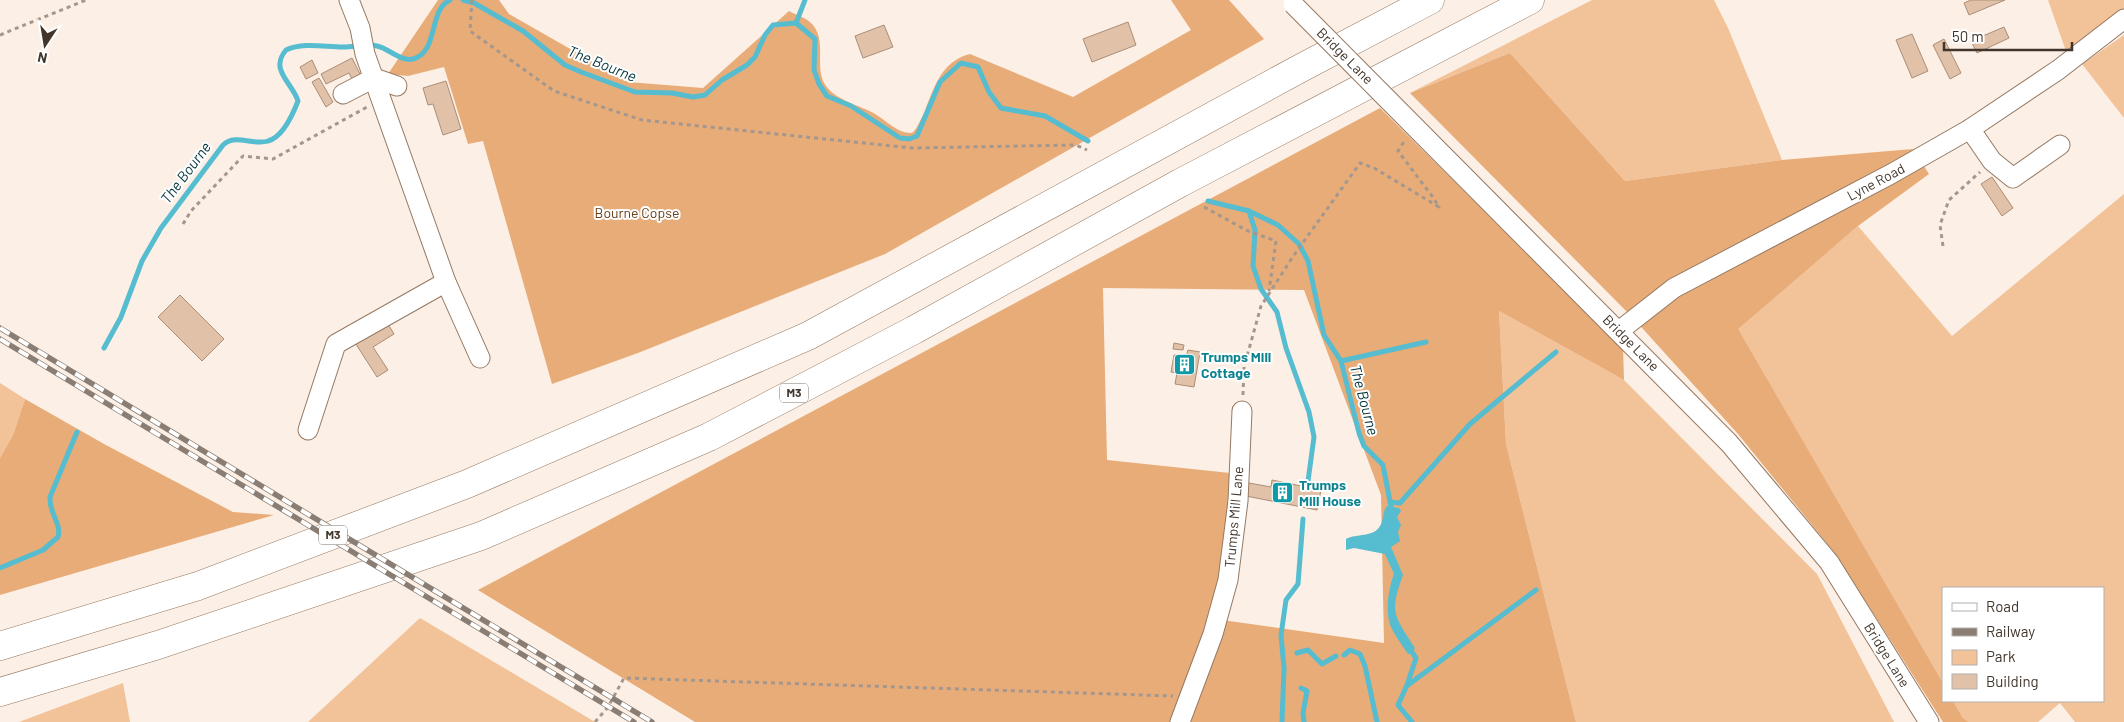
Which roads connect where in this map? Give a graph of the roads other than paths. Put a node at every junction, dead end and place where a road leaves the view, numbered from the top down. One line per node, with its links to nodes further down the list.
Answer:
1 (348, 0): 6 (street)
2 (1430, 0): 16 (highway, M3)
3 (1530, 0): 17 (highway, M3)
4 (1291, 2): 12 (street, Bridge Lane, bridge)
5 (2124, 19): 9 (street, Lyne Road)
6 (374, 78): 7 (street); 8 (street); 11 (street)
7 (397, 86)
8 (343, 94)
9 (1970, 129): 10 (street); 12 (street, Lyne Road)
10 (2060, 145)
11 (446, 282): 13 (street); 15 (street)
12 (1619, 331): 19 (street, Bridge Lane)
13 (480, 358)
14 (1242, 411): 18 (street, Trumps Mill Lane)
15 (308, 430)
16 (0, 646)
17 (0, 692)
18 (1180, 722)
19 (1929, 722)

